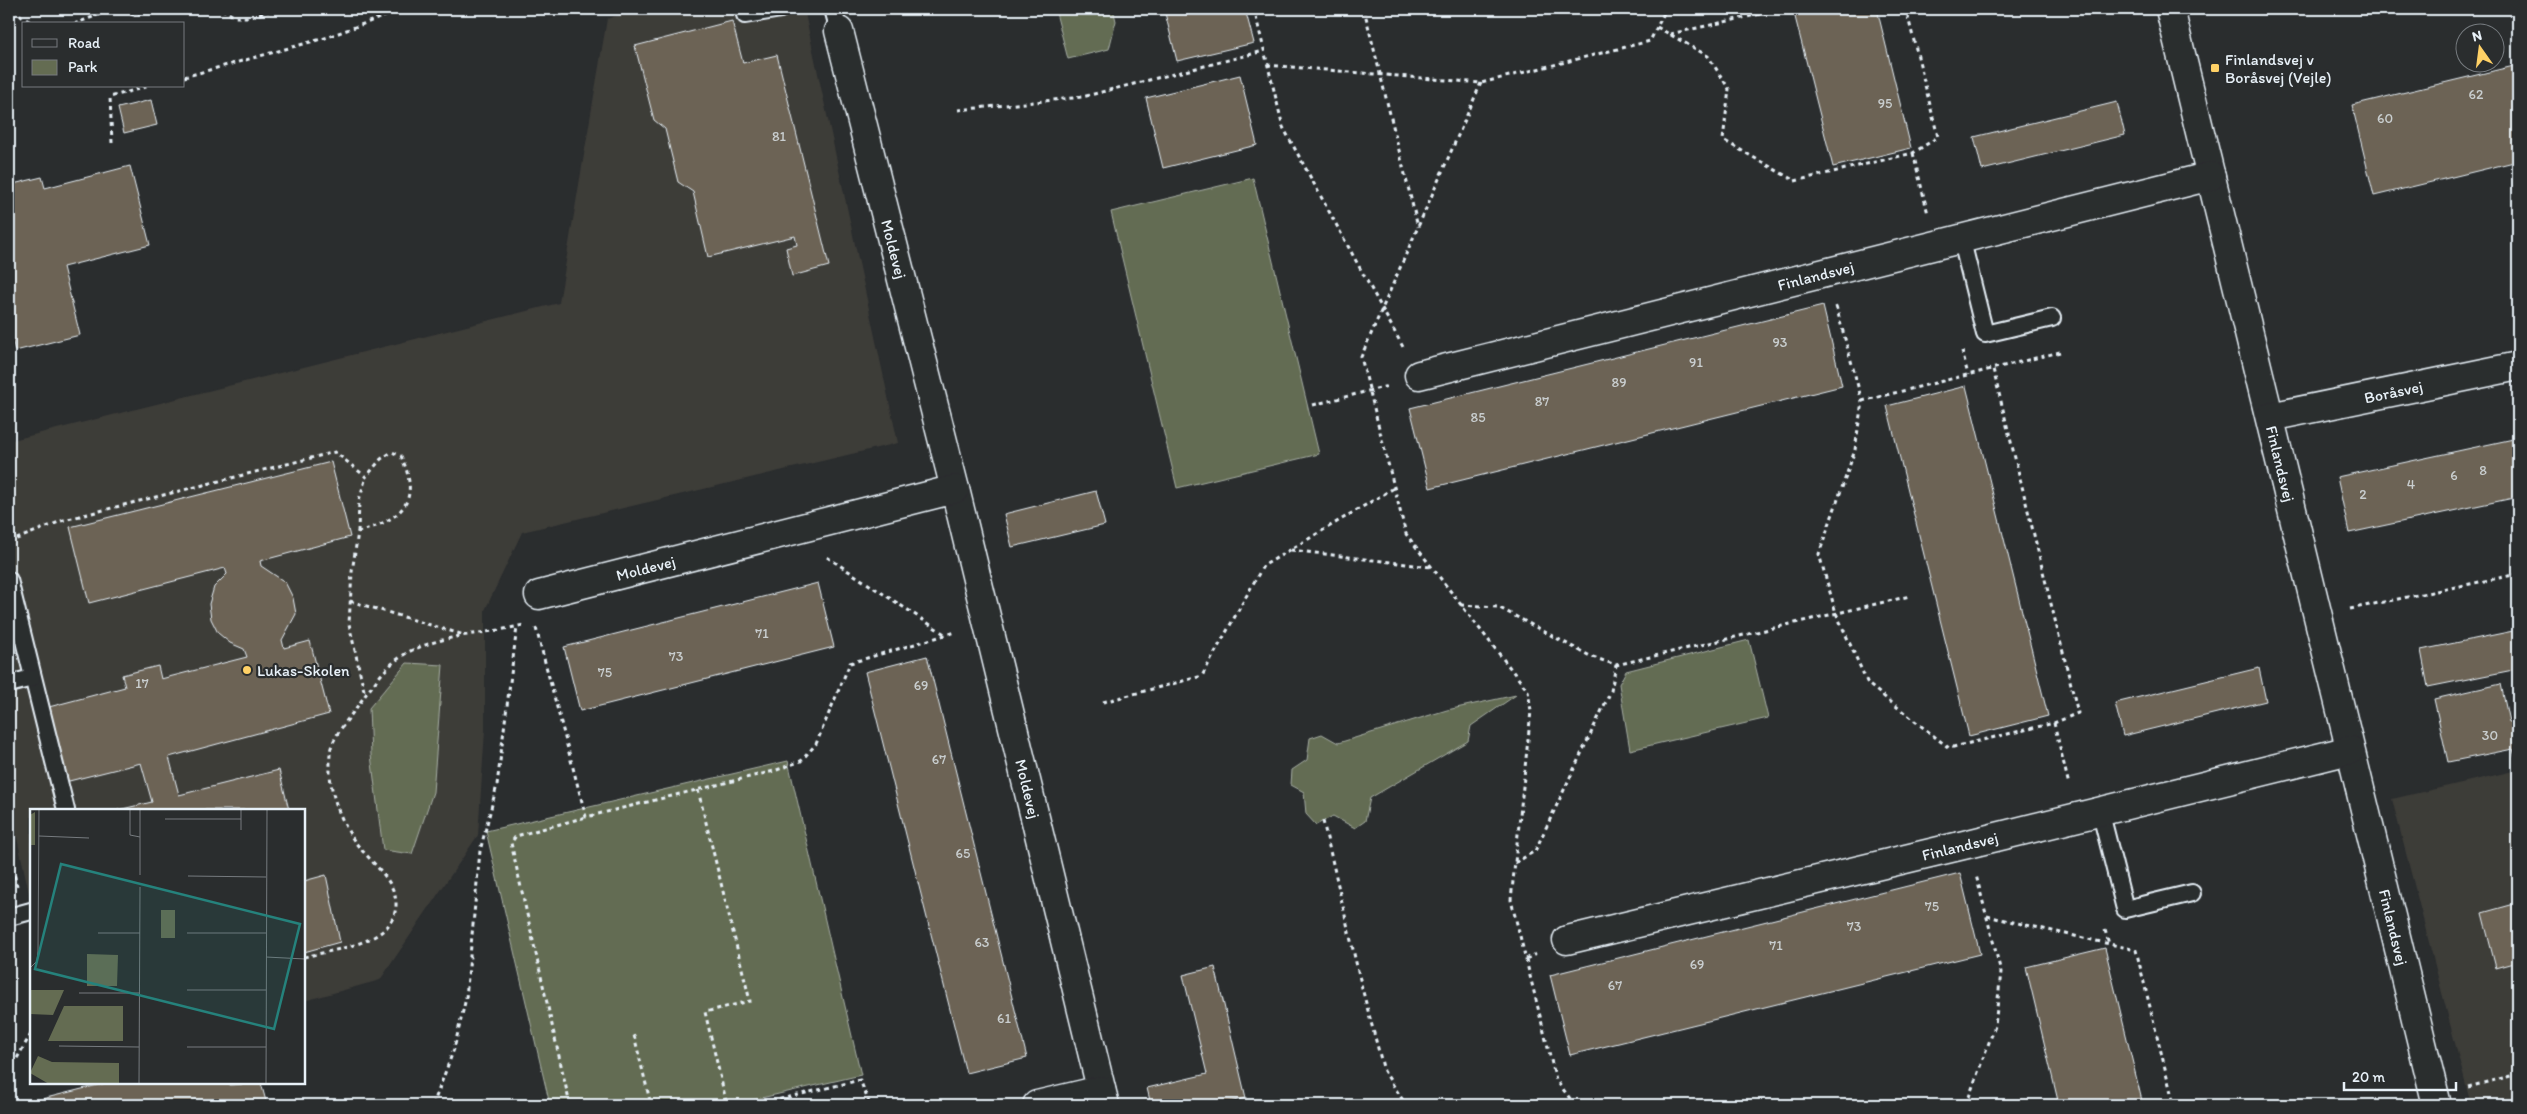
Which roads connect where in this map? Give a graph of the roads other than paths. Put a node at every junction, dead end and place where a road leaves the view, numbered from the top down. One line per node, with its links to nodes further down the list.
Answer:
1 (781, 9): 3 (lane)
2 (2170, 9): 5 (street, Finlandsvej)
3 (745, 15)
4 (836, 20): 11 (street, Moldevej)
5 (2211, 176): 6 (street, Finlandsvej); 10 (street, Finlandsvej)
6 (1961, 237): 7 (lane); 9 (street, Finlandsvej)
7 (2052, 318)
8 (2518, 366): 10 (street, Boråsvej)
9 (1419, 375)
10 (2270, 417): 16 (street, Finlandsvej)
11 (955, 489): 13 (street, Moldevej); 23 (street, Moldevej)
12 (9, 580): 14 (lane)
13 (538, 608)
14 (32, 678): 15 (lane); 17 (lane)
15 (9, 684)
16 (2350, 750): 18 (street, Finlandsvej); 24 (street, Finlandsvej)
17 (66, 809)
18 (2100, 810): 19 (lane); 22 (street, Finlandsvej)
19 (2192, 893)
20 (30, 911): 21 (lane)
21 (9, 917)
22 (1567, 940)
23 (1103, 1097): 25 (street, Moldevej)
24 (2436, 1101)
25 (1037, 1105)

